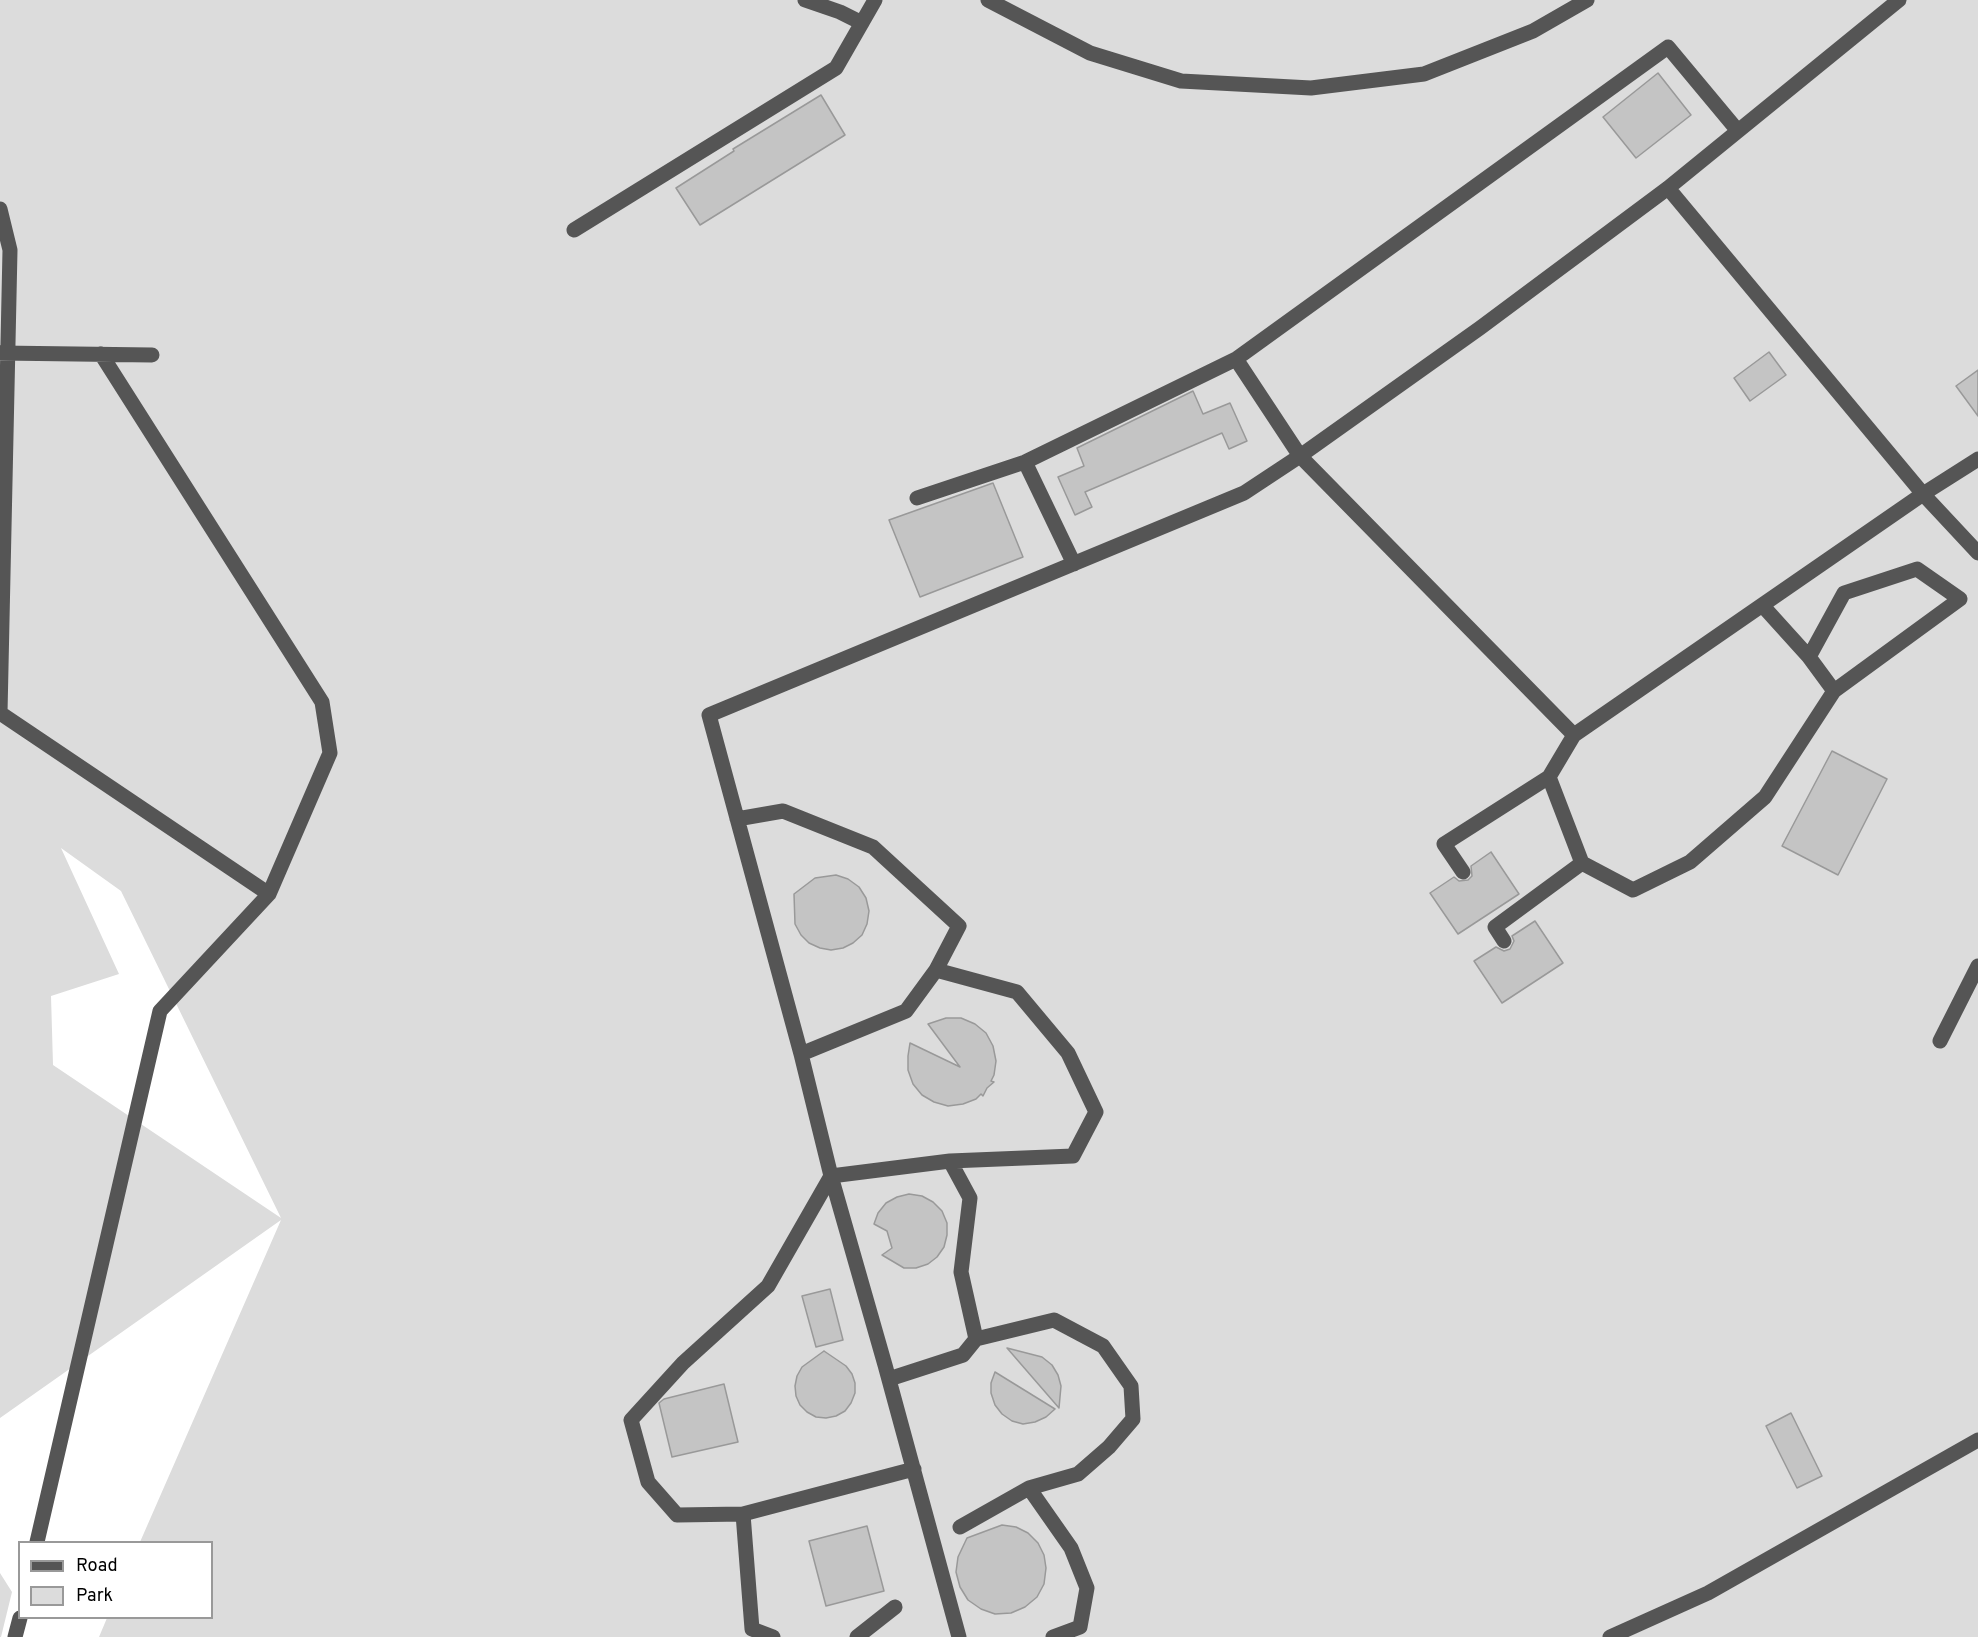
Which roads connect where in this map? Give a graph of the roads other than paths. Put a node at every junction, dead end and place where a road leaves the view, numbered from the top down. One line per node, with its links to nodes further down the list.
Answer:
1 (805, 0): 6 (street)
2 (875, 0): 6 (street)
3 (988, 0): 4 (street)
4 (1587, 0)
5 (1899, 0): 7 (street)
6 (862, 23): 10 (street)
7 (1738, 131): 8 (street); 14 (street)
8 (1668, 188): 15 (street); 18 (street)
9 (0, 209): 11 (street)
10 (574, 230)
11 (4, 353): 12 (street); 30 (street)
12 (101, 354): 13 (street); 30 (street)
13 (152, 355)
14 (1236, 359): 15 (street); 17 (street)
15 (1300, 456): 21 (street); 25 (street)
16 (1978, 459): 18 (street)
17 (1025, 462): 19 (street); 21 (street)
18 (1923, 494): 20 (street); 22 (street)
19 (917, 498)
20 (1978, 553)
21 (1074, 564): 27 (street)
22 (1762, 605): 23 (street); 25 (street)
23 (1809, 657): 24 (street); 24 (street)
24 (1834, 691): 28 (street)
25 (1574, 735): 26 (street)
26 (1549, 777): 28 (street); 29 (street)
27 (737, 819): 33 (street); 35 (street)
28 (1582, 863): 31 (street)
29 (1462, 872)
30 (269, 894): 45 (street)
31 (1504, 941)
32 (1978, 966): 34 (street)
33 (936, 970): 35 (street); 36 (street)
34 (1940, 1041)
35 (801, 1054): 37 (street)
36 (950, 1161): 37 (street); 38 (street)
37 (831, 1176): 39 (street); 43 (street)
38 (976, 1339): 39 (street); 42 (street)
39 (889, 1379): 41 (street)
40 (1978, 1440): 53 (street)
41 (914, 1469): 43 (street); 51 (street)
42 (1029, 1488): 44 (street); 52 (street)
43 (743, 1514): 49 (street)
44 (960, 1527)
45 (37, 1541)
46 (895, 1607): 50 (street)
47 (20, 1619): 48 (street)
48 (15, 1637)
49 (773, 1637)
50 (857, 1637)
51 (959, 1637)
52 (1053, 1637)
53 (1610, 1637)

